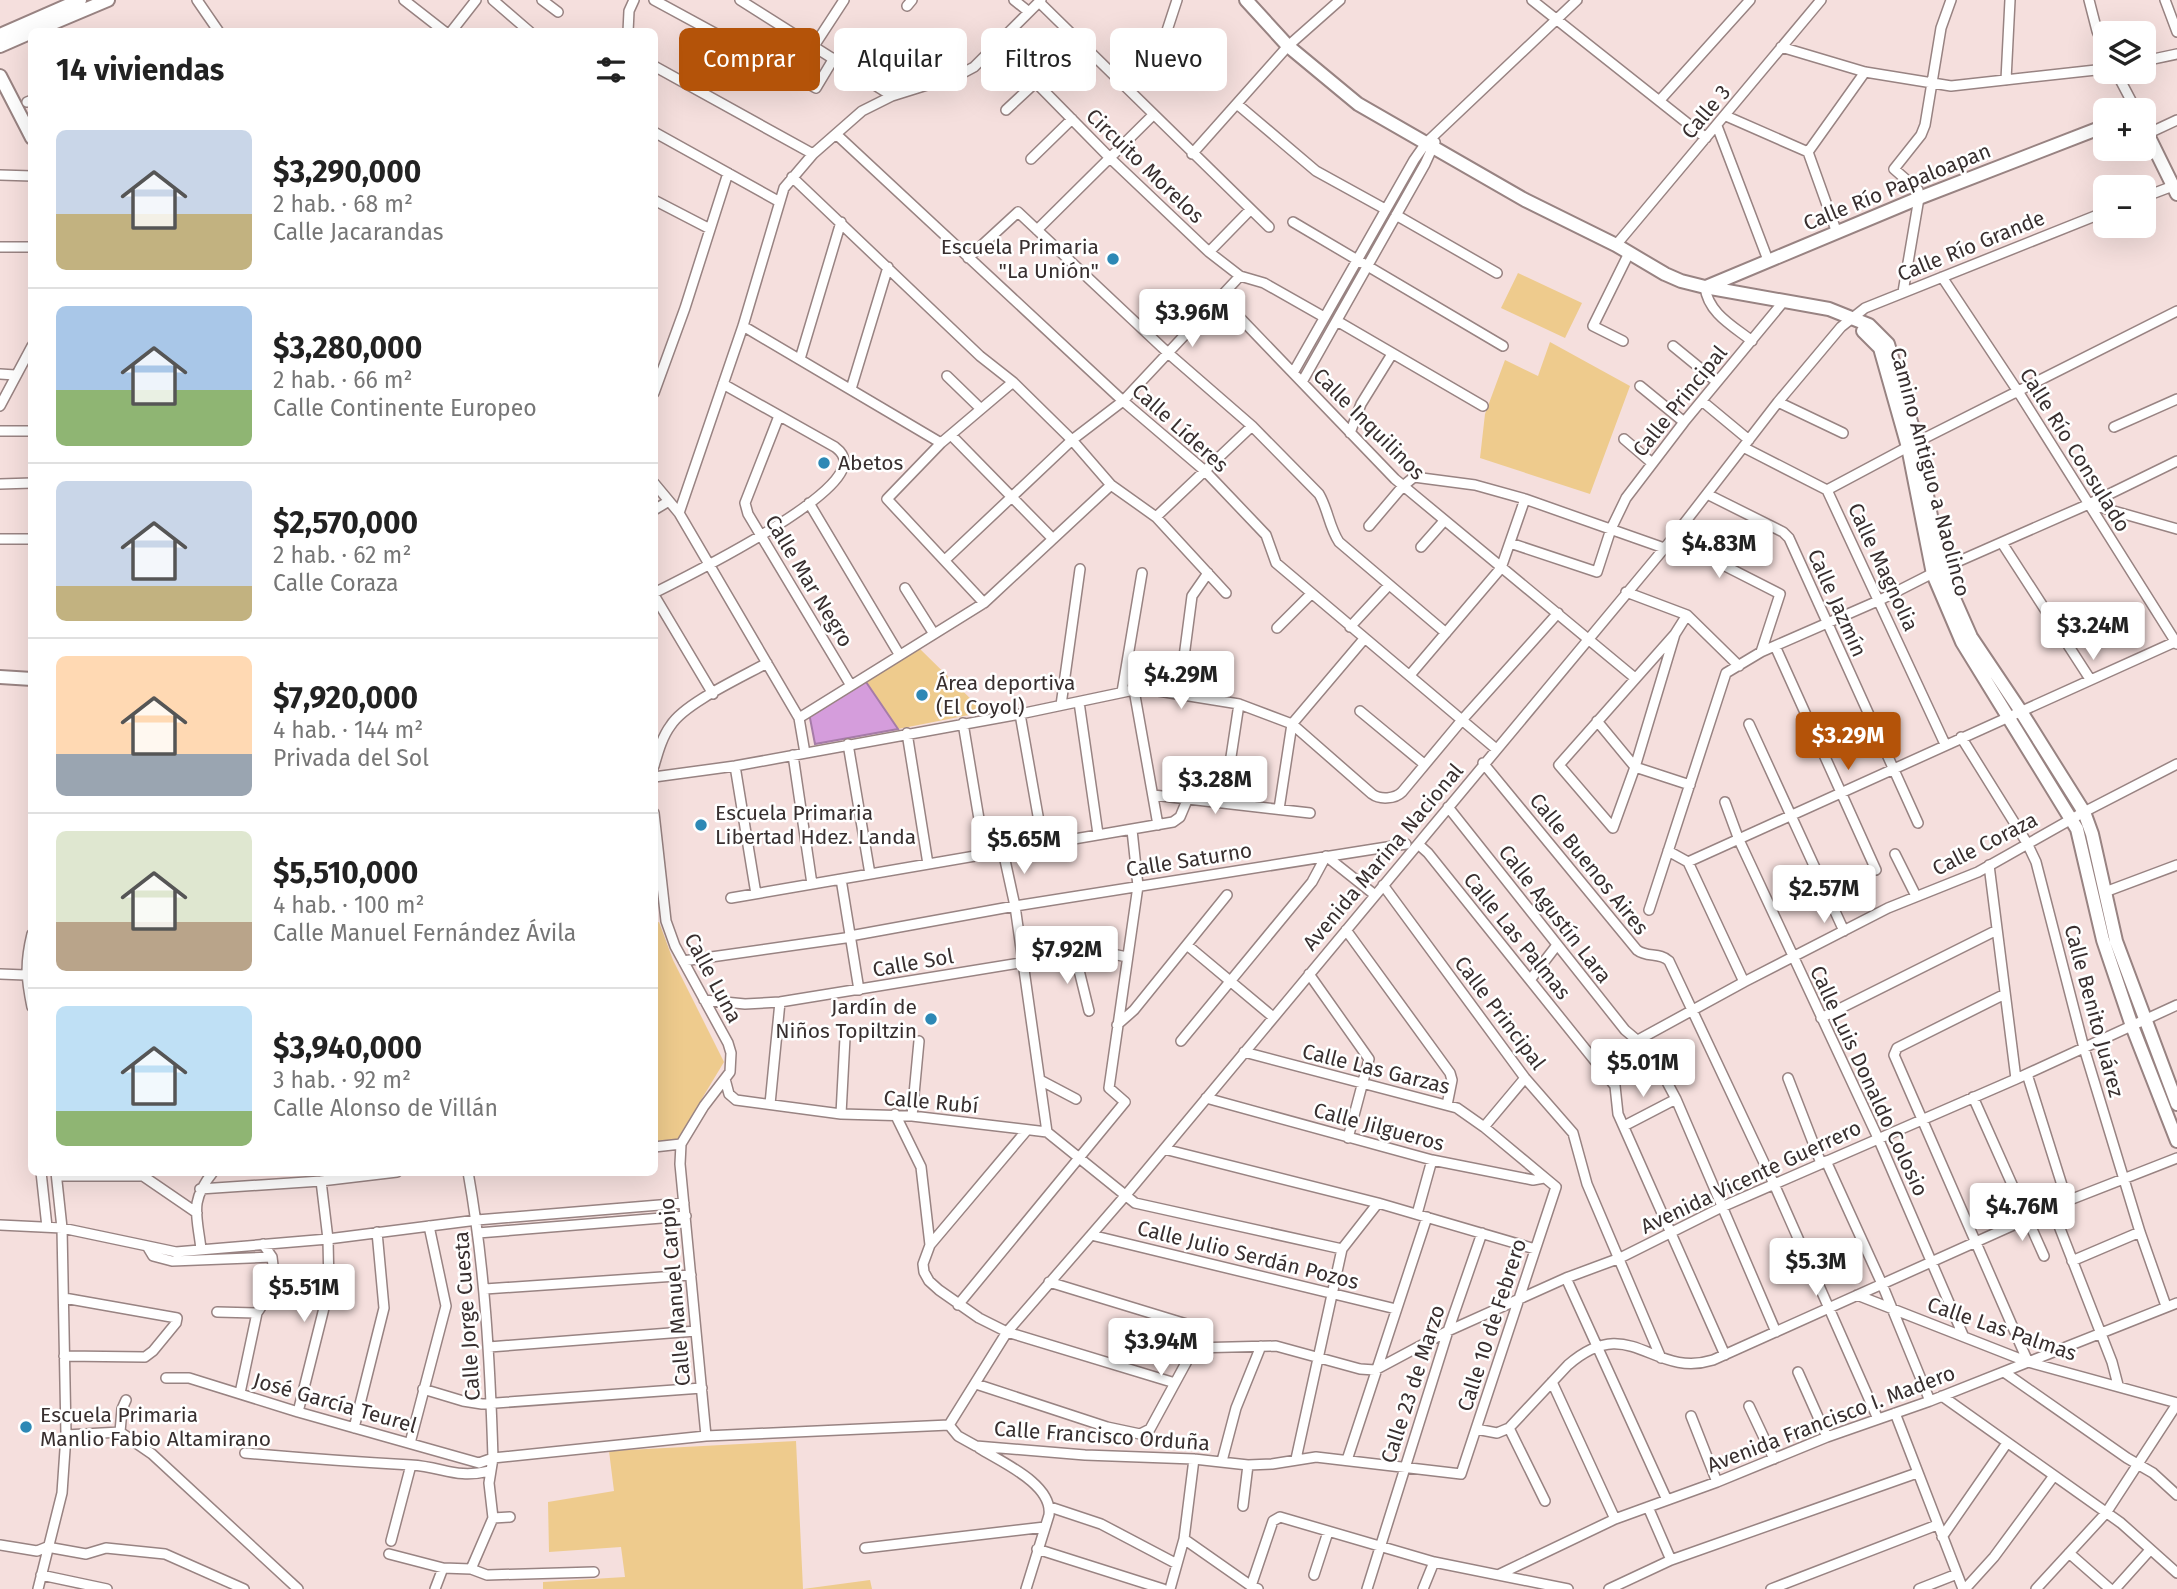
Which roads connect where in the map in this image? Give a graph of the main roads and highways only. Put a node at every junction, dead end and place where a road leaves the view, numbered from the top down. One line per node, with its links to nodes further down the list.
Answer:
1 (80, 0): 4 (main road)
2 (107, 0): 4 (main road)
3 (1246, 0): 14 (main road, Camino Antiguo a Naolinco)
4 (55, 16): 5 (main road); 7 (main road)
5 (38, 28)
6 (28, 34): 8 (main road)
7 (0, 35)
8 (0, 46)
9 (0, 76): 10 (main road)
10 (28, 130)
11 (2093, 131): 14 (main road, Calle Río Papaloapan)
12 (2156, 151): 13 (main road)
13 (2175, 190)
14 (1705, 288): 15 (main road, Camino Antiguo a Naolinco)
15 (1937, 572): 18 (main road, Camino Antiguo a Naolinco); 18 (main road, Camino Antiguo a Naolinco)
16 (0, 677): 17 (main road)
17 (28, 679)
18 (2138, 1023): 19 (main road, Camino Antiguo a Naolinco); 20 (main road, Camino Antiguo a Naolinco)
19 (2177, 1104)
20 (2177, 1141)

